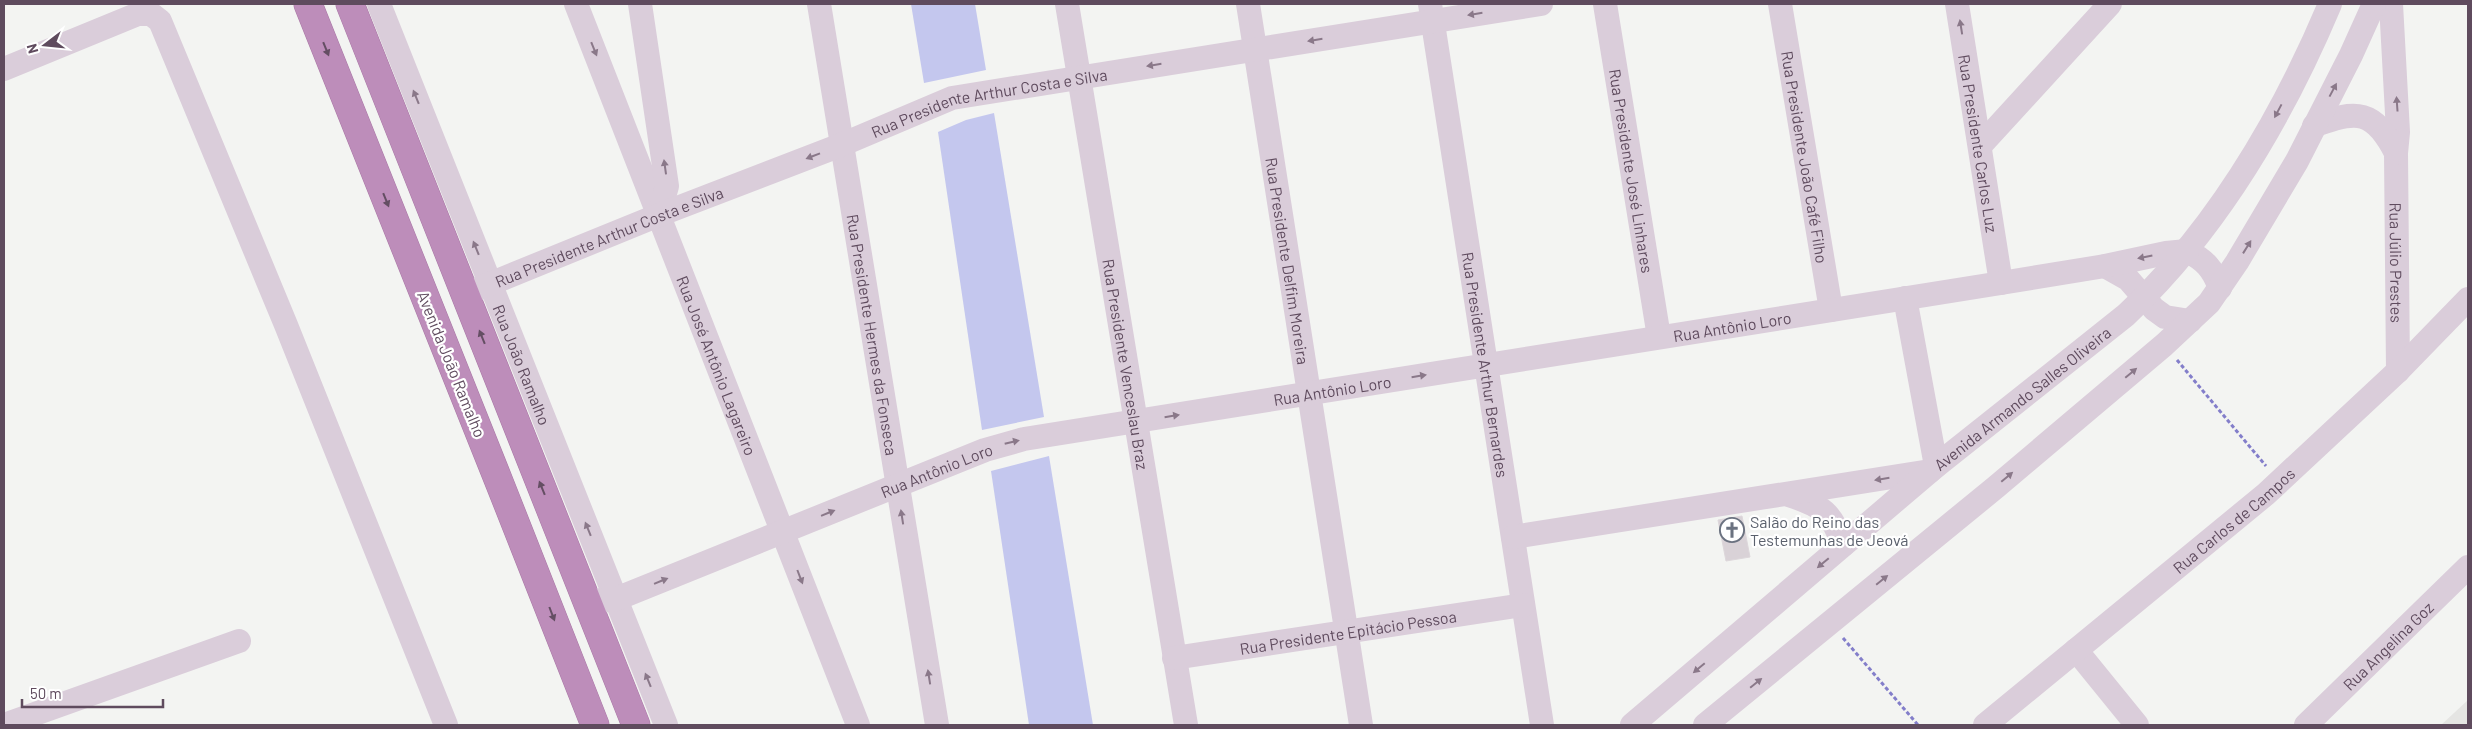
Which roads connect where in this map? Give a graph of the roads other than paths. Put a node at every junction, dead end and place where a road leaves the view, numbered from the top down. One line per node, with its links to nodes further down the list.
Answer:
1 (308, 4): 39 (highway, Avenida João Ramalho, one-way to 39)
2 (350, 4): 33 (highway)
3 (379, 4): 30 (street, Rua João Ramalho, one-way to 3)
4 (576, 4): 23 (street, Rua José Antônio Lagareiro, one-way to 23)
5 (640, 4): 21 (street)
6 (818, 4): 24 (street, Rua Presidente Hermes da Fonseca)
7 (1067, 4): 20 (street, Rua Presidente Venceslau Braz)
8 (1248, 4): 18 (street, Rua Presidente Delfim Moreira)
9 (1541, 4): 17 (street, Rua Presidente Arthur Costa e Silva, one-way to 17)
10 (1605, 4): 40 (street, Rua Presidente José Linhares)
11 (1780, 4): 37 (street, Rua Presidente João Café Filho)
12 (1957, 4): 25 (street, Rua Presidente Carlos Luz, one-way to 12)
13 (2110, 4): 25 (street)
14 (2330, 4): 28 (street, Avenida Armando Salles Oliveira, one-way to 28)
15 (2374, 4): 22 (street, one-way to 15)
16 (2391, 4): 26 (street, Rua Júlio Prestes, one-way to 16)
17 (1431, 12): 18 (street, Rua Presidente Arthur Costa e Silva, one-way to 18); 41 (street, Rua Presidente Arthur Bernardes)
18 (1255, 49): 20 (street, Rua Presidente Arthur Costa e Silva, one-way to 20); 43 (street, Rua Presidente Delfim Moreira)
19 (4, 69): 61 (street)
20 (1079, 77): 24 (street, Rua Presidente Arthur Costa e Silva); 44 (street, Rua Presidente Venceslau Braz)
21 (659, 126): 23 (street); 27 (street, one-way to 21)
22 (2314, 126): 26 (street); 32 (street, one-way to 22)
23 (628, 131): 27 (street, Rua José Antônio Lagareiro)
24 (841, 145): 27 (street, Rua Presidente Arthur Costa e Silva, one-way to 27); 47 (street, Rua Presidente Hermes da Fonseca)
25 (1980, 146): 31 (street, Rua Presidente Carlos Luz)
26 (2396, 153): 42 (street, Rua Júlio Prestes)
27 (659, 215): 30 (street, Rua Presidente Arthur Costa e Silva); 49 (street, Rua José Antônio Lagareiro)
28 (2187, 251): 29 (street, Rua Antônio Loro, one-way to 29); 32 (street); 35 (street, Avenida Armando Salles Oliveira)
29 (2105, 266): 31 (street, Rua Antônio Loro); 35 (street)
30 (490, 283): 33 (street, Rua Presidente Arthur Costa e Silva); 54 (street, Rua João Ramalho, one-way to 30)
31 (2001, 283): 34 (street, Rua Antônio Loro)
32 (2220, 288): 38 (street)
33 (465, 294): 39 (highway); 53 (highway, one-way to 33)
34 (1905, 298): 37 (street, Rua Antônio Loro); 46 (street)
35 (2144, 298): 38 (street); 46 (street, Avenida Armando Salles Oliveira)
36 (2468, 299): 42 (street, Rua Carlos de Campos)
37 (1831, 310): 40 (street, Rua Antônio Loro)
38 (2190, 320): 71 (street, one-way to 38)
39 (434, 324): 45 (highway, Avenida João Ramalho)
40 (1659, 338): 41 (street, Rua Antônio Loro)
41 (1486, 365): 43 (street, Rua Antônio Loro, one-way to 41); 50 (street, Rua Presidente Arthur Bernardes)
42 (2398, 371): 58 (street, Rua Carlos de Campos)
43 (1309, 394): 44 (street, Rua Antônio Loro, one-way to 43); 56 (street, Rua Presidente Delfim Moreira)
44 (1136, 421): 47 (street, Rua Antônio Loro, one-way to 44); 59 (street, Rua Presidente Venceslau Braz)
45 (477, 422): 53 (highway); 62 (highway, Avenida João Ramalho, one-way to 62)
46 (1933, 469): 48 (street, one-way to 48); 51 (street, Avenida Armando Salles Oliveira)
47 (897, 485): 49 (street, Rua Antônio Loro, one-way to 47); 66 (street, Rua Presidente Hermes da Fonseca, one-way to 47)
48 (1787, 495): 50 (street); 51 (street)
49 (782, 531): 54 (street, Rua Antônio Loro, one-way to 49); 65 (street, Rua José Antônio Lagareiro, one-way to 65)
50 (1513, 537): 55 (street, Rua Presidente Arthur Bernardes)
51 (1844, 545): 70 (street, Avenida Armando Salles Oliveira, one-way to 70)
52 (2468, 567): 74 (street, Rua Angelina Goz)
53 (586, 598): 54 (street, Rua Antônio Loro); 63 (highway)
54 (616, 599): 64 (street, Rua João Ramalho, one-way to 54)
55 (1523, 605): 56 (street, Rua Presidente Epitácio Pessoa); 69 (street, Rua Presidente Arthur Bernardes)
56 (1346, 632): 59 (street, Rua Presidente Epitácio Pessoa); 68 (street, Rua Presidente Delfim Moreira)
57 (239, 641): 60 (street)
58 (2076, 650): 72 (street, Rua Carlos de Campos); 73 (street)
59 (1174, 658): 67 (street, Rua Presidente Venceslau Braz)
60 (4, 725)
61 (446, 725)
62 (595, 725)
63 (636, 725)
64 (666, 725)
65 (858, 725)
66 (937, 725)
67 (1186, 725)
68 (1361, 725)
69 (1542, 725)
70 (1632, 725)
71 (1704, 725)
72 (1985, 725)
73 (2137, 725)
74 (2306, 725)

